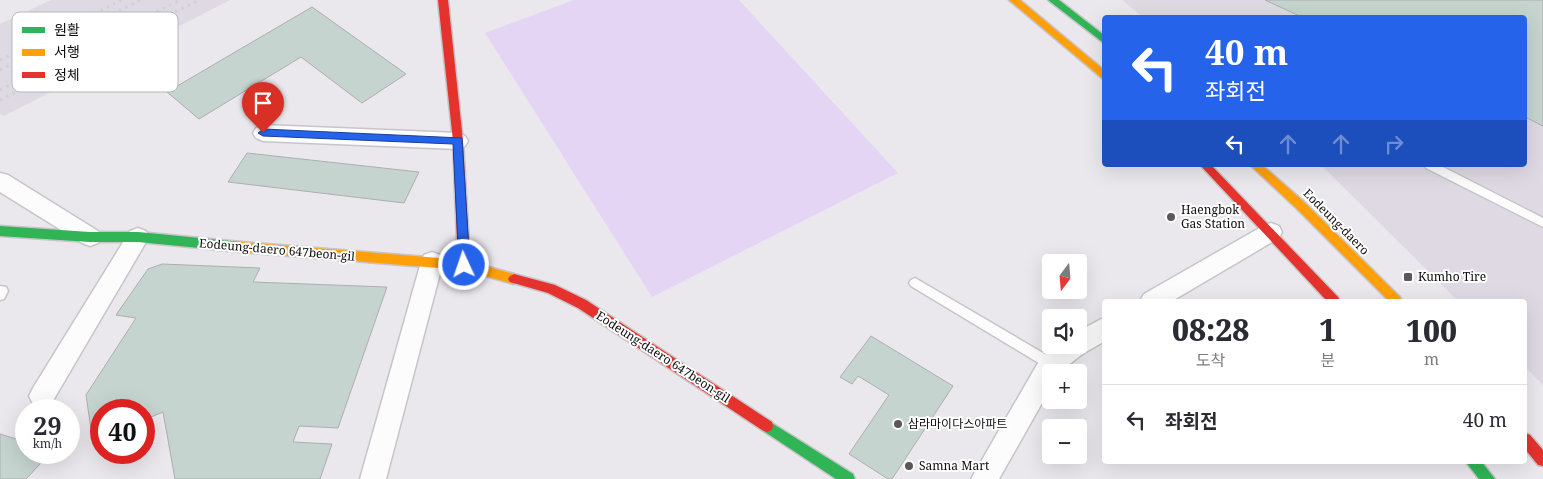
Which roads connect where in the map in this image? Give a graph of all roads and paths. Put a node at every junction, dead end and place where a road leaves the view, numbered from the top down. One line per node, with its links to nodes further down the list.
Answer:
1 (443, 0): 7 (street)
2 (1014, 0): 5 (street)
3 (1053, 0): 4 (street)
4 (1102, 39)
5 (1102, 73)
6 (263, 133): 7 (street)
7 (458, 141): 18 (street)
8 (1207, 167): 14 (street)
9 (1257, 167): 22 (street, Eodeung-daero)
10 (1434, 167): 12 (lane)
11 (0, 181): 15 (street)
12 (1543, 223)
13 (0, 231): 15 (street, Eodeung-daero 647beon-gil)
14 (1271, 232): 20 (street); 21 (street)
15 (90, 237): 16 (street, Eodeung-daero 647beon-gil)
16 (138, 237): 17 (street, Eodeung-daero 647beon-gil); 28 (street)
17 (432, 262): 18 (street, Eodeung-daero 647beon-gil); 32 (street)
18 (464, 265): 33 (street, Eodeung-daero 647beon-gil)
19 (916, 283): 26 (lane)
20 (1155, 299)
21 (1332, 299)
22 (1394, 299)
23 (1102, 330): 24 (street)
24 (1087, 339)
25 (1064, 354): 26 (street)
26 (1051, 364)
27 (1042, 379): 34 (street)
28 (42, 396)
29 (1527, 441): 30 (street)
30 (1543, 460)
31 (1475, 464): 35 (street)
32 (373, 479)
33 (848, 479)
34 (984, 479)
35 (1488, 479)

